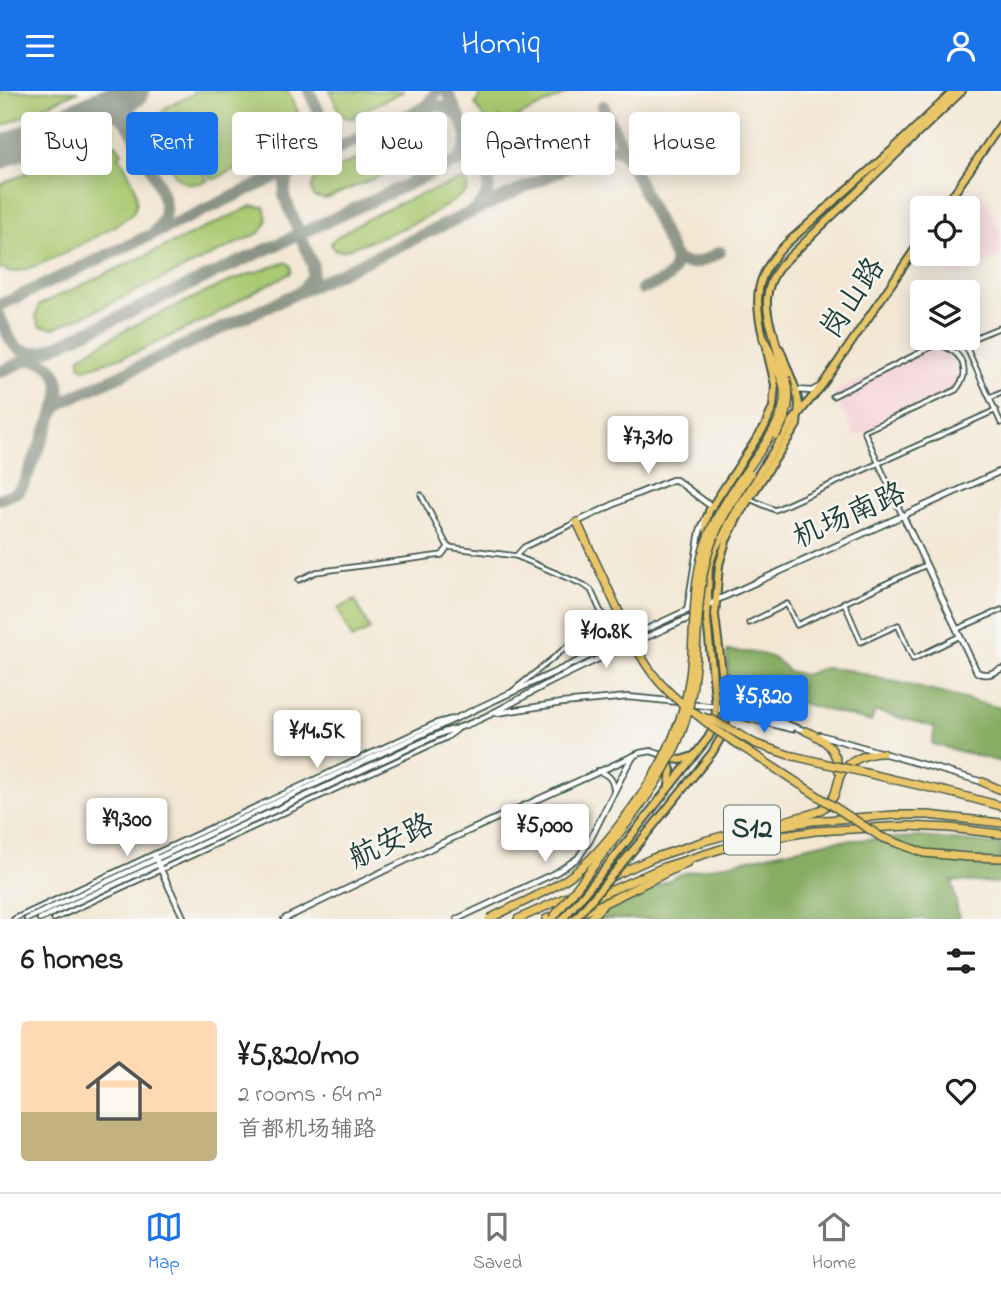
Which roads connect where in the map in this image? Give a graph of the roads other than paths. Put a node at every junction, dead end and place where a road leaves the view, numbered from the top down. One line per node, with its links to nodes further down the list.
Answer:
1 (954, 91): 8 (main road)
2 (962, 91): 7 (main road)
3 (1001, 124): 4 (main road)
4 (952, 196)
5 (910, 257): 12 (main road, 岗山路)
6 (1001, 327): 9 (street)
7 (773, 332): 11 (highway); 13 (main road)
8 (763, 337): 11 (highway); 24 (main road)
9 (970, 356): 10 (street); 16 (street)
10 (961, 359): 15 (street); 20 (street)
11 (784, 378): 76 (highway, bridge); 79 (highway, bridge)
12 (823, 384): 13 (street, 岗山路); 18 (main road, 岗山路)
13 (796, 390): 18 (main road)
14 (1001, 393): 16 (street)
15 (833, 396)
16 (990, 398): 17 (street)
17 (996, 410): 19 (street); 20 (street)
18 (799, 414): 23 (main road); 31 (main road)
19 (1001, 423)
20 (878, 462): 23 (street); 25 (street)
21 (1001, 471): 25 (street, 机场南路)
22 (421, 495): 28 (street)
23 (748, 499): 33 (main road)
24 (712, 507): 26 (main road); 27 (street)
25 (903, 516): 30 (street); 33 (street, 机场南路)
26 (707, 517): 31 (main road); 37 (street)
27 (577, 522): 29 (street); 49 (highway, bridge)
28 (448, 547): 29 (street); 32 (street)
29 (516, 556): 38 (street)
30 (926, 565): 34 (street); 40 (street)
31 (709, 566): 35 (main road)
32 (299, 580)
33 (717, 600): 35 (street); 47 (main road)
34 (844, 603): 39 (street); 41 (street)
35 (707, 604): 37 (street); 46 (main road); 48 (street)
36 (1001, 610): 40 (street)
37 (687, 611): 42 (street)
38 (603, 614): 42 (street); 44 (street)
39 (749, 623)
40 (957, 629): 41 (street)
41 (960, 636): 43 (street)
42 (625, 640): 44 (street)
43 (1001, 669)
44 (509, 695): 45 (street)
45 (489, 704): 48 (street); 67 (street)
46 (716, 707): 47 (street); 48 (street); 53 (main road)
47 (727, 710): 50 (street); 82 (main road, bridge)
48 (494, 714): 67 (street)
49 (702, 717): 61 (highway, bridge); 66 (highway, bridge)
50 (806, 731): 51 (street); 56 (highway)
51 (882, 753): 56 (highway); 57 (street)
52 (634, 755): 54 (street); 55 (street, 航安路); 59 (street)
53 (695, 755): 54 (main road); 60 (main road)
54 (666, 758): 60 (main road)
55 (598, 771): 59 (street); 74 (street, 航安路)
56 (840, 774): 63 (highway)
57 (983, 782): 58 (highway)
58 (1001, 788)
59 (615, 790): 75 (street)
60 (666, 791): 80 (main road, bridge)
61 (1001, 806)
62 (1001, 823): 63 (highway, S12)
63 (774, 827): 77 (highway, S12)
64 (1001, 834): 65 (highway, S12)
65 (703, 854): 68 (highway); 78 (highway, S12)
66 (1001, 858)
67 (158, 861): 69 (street); 70 (street); 71 (street); 72 (street); 73 (street)
68 (615, 898): 81 (highway); 83 (highway)
69 (14, 919)
70 (27, 919)
71 (40, 919)
72 (54, 919)
73 (184, 919)
74 (284, 919)
75 (457, 919)
76 (489, 919)
77 (518, 919)
78 (546, 919)
79 (552, 919)
80 (563, 919)
81 (569, 919)
82 (575, 919)
83 (590, 919)

